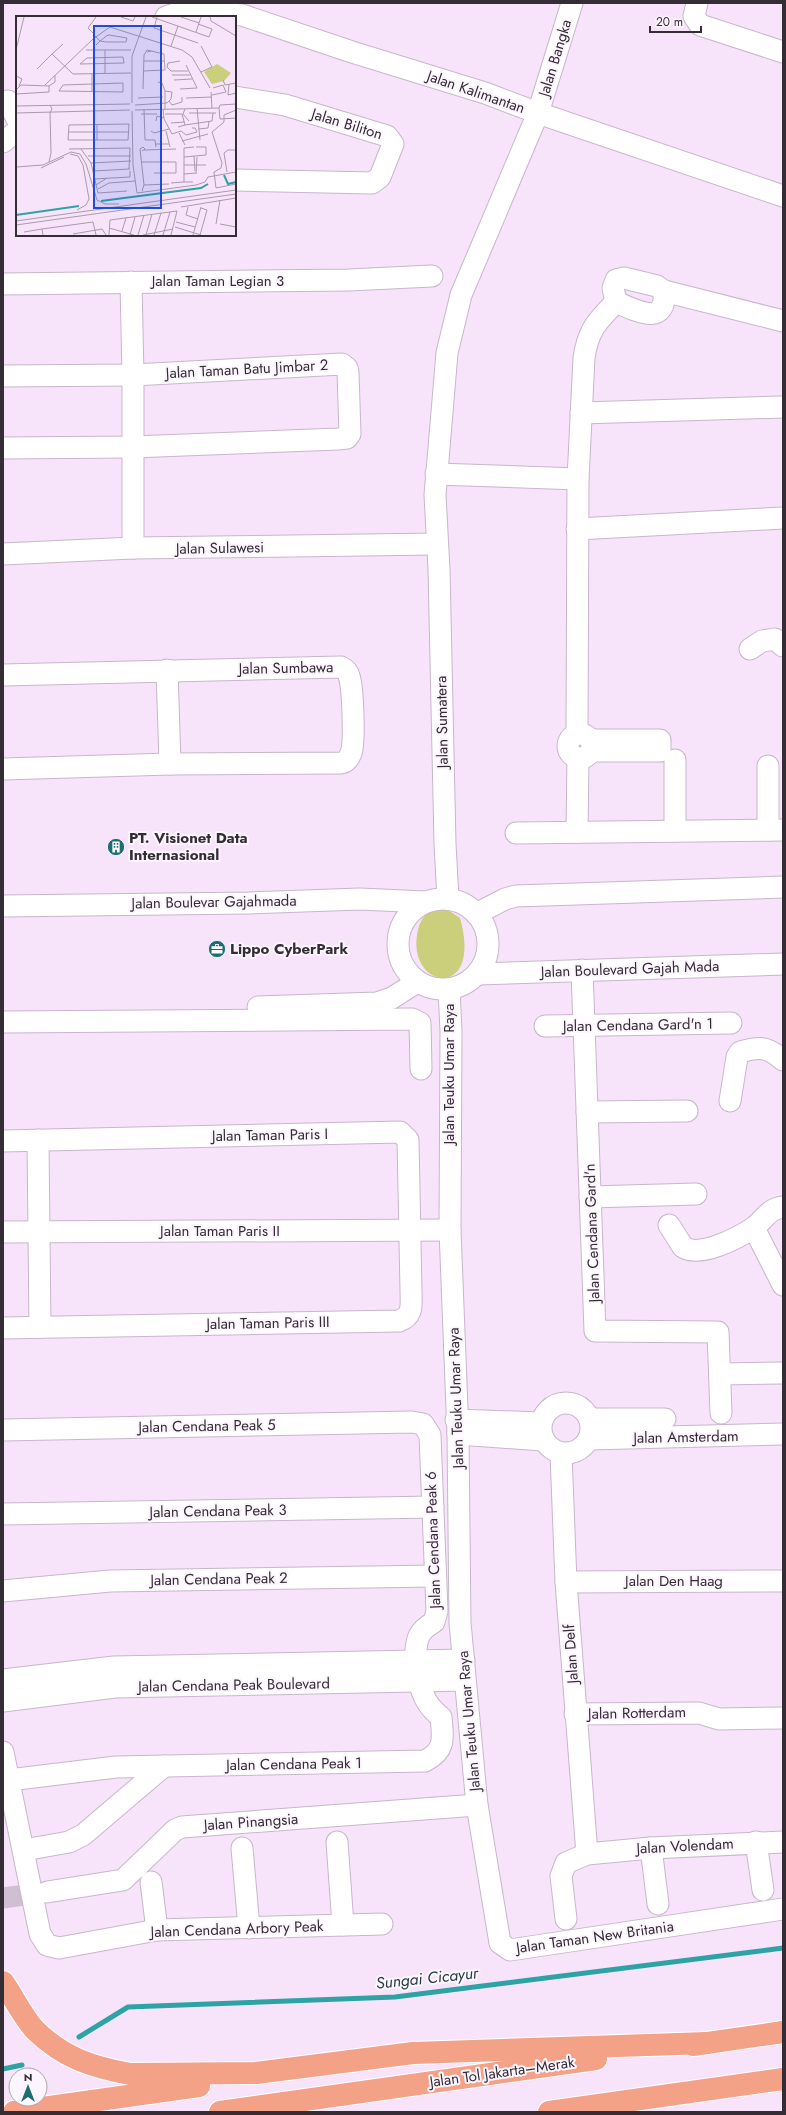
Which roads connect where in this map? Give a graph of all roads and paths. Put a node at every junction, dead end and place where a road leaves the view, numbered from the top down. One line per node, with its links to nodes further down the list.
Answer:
1 (572, 3): 6 (street, Jalan Bangka)
2 (696, 12): 4 (street)
3 (169, 16): 6 (street, Jalan Kalimantan)
4 (783, 52)
5 (236, 97): 9 (street, Jalan Biliton)
6 (538, 113): 10 (street, Jalan Kalimantan); 23 (street, Jalan Bangka)
7 (16, 132): 8 (street)
8 (3, 142)
9 (236, 180)
10 (783, 196)
11 (432, 276): 12 (street, Jalan Taman Legian 3)
12 (131, 282): 13 (street, Jalan Taman Legian 3); 17 (street)
13 (3, 284)
14 (664, 291): 15 (street); 15 (street); 16 (street)
15 (616, 302): 20 (street)
16 (783, 321)
17 (133, 375): 18 (street, Jalan Taman Batu Jimbar 2); 21 (street); 21 (street, Jalan Taman Batu Jimbar 2)
18 (3, 376)
19 (783, 407): 20 (street)
20 (581, 413): 24 (street)
21 (132, 446): 22 (street); 28 (street)
22 (3, 448)
23 (436, 474): 24 (street); 27 (street, Jalan Sumatera)
24 (578, 478): 26 (street)
25 (783, 518): 26 (street)
26 (577, 529): 40 (street)
27 (437, 544): 28 (street, Jalan Sulawesi); 43 (street, Jalan Sumatera)
28 (133, 548): 29 (street, Jalan Sulawesi)
29 (3, 554)
30 (783, 646): 31 (street)
31 (750, 650)
32 (167, 670): 33 (street, Jalan Sumbawa); 35 (street); 35 (street, Jalan Sumbawa)
33 (3, 675)
34 (675, 760): 39 (street)
35 (170, 764): 37 (street, Jalan Sumbawa)
36 (768, 766): 38 (street)
37 (3, 769)
38 (776, 830): 39 (street)
39 (675, 831): 40 (street)
40 (577, 832): 41 (street)
41 (516, 833)
42 (783, 887): 46 (street)
43 (448, 899): 44 (street); 46 (street)
44 (426, 902): 45 (street, Jalan Boulevar Gajahmada); 50 (street)
45 (3, 906)
46 (476, 914): 49 (street)
47 (783, 964): 48 (street, Jalan Boulevard Gajah Mada)
48 (582, 970): 49 (street, Jalan Boulevard Gajah Mada); 58 (street, Jalan Cendana Gard'n)
49 (477, 974): 51 (street)
50 (417, 982): 51 (street); 52 (street)
51 (449, 989): 72 (street, Jalan Teuku Umar Raya)
52 (392, 998): 53 (street); 54 (street)
53 (3, 1008)
54 (358, 1020): 55 (street); 60 (street)
55 (3, 1022)
56 (731, 1023): 58 (street, Jalan Cendana Gard'n 1)
57 (544, 1026): 58 (street, Jalan Cendana Gard'n 1)
58 (584, 1026): 63 (street, Jalan Cendana Gard'n)
59 (783, 1060): 61 (street)
60 (421, 1070)
61 (730, 1101)
62 (687, 1111): 63 (street)
63 (587, 1112): 67 (street, Jalan Cendana Gard'n)
64 (38, 1140): 65 (street, Jalan Taman Paris I); 71 (street, Jalan Taman Paris I); 74 (street)
65 (3, 1141)
66 (696, 1194): 67 (street)
67 (590, 1197): 79 (street, Jalan Cendana Gard'n)
68 (783, 1207): 70 (street)
69 (670, 1225): 70 (street)
70 (754, 1228): 75 (street)
71 (411, 1230): 72 (street, Jalan Taman Paris II); 74 (street, Jalan Taman Paris II); 76 (street, Jalan Taman Paris III)
72 (443, 1230): 83 (street, Jalan Teuku Umar Raya)
73 (3, 1232): 74 (street, Jalan Taman Paris II)
74 (38, 1232): 76 (street)
75 (783, 1285)
76 (40, 1327): 77 (street, Jalan Taman Paris III)
77 (3, 1328)
78 (783, 1373): 79 (street)
79 (720, 1374): 80 (street, Jalan Cendana Gard'n)
80 (721, 1412)
81 (666, 1419): 84 (street, Jalan Amsterdam)
82 (412, 1422): 85 (street, Jalan Cendana Peak 5); 89 (street, Jalan Cendana Peak 6)
83 (457, 1427): 86 (street); 95 (street, Jalan Teuku Umar Raya)
84 (590, 1429): 86 (street); 87 (street, Jalan Amsterdam); 88 (street)
85 (3, 1430)
86 (542, 1432): 88 (street)
87 (783, 1434)
88 (561, 1454): 93 (street, Jalan Delf)
89 (433, 1507): 90 (street, Jalan Cendana Peak 3); 91 (street, Jalan Cendana Peak 6)
90 (3, 1514)
91 (435, 1576): 94 (street, Jalan Cendana Peak 2); 96 (street, Jalan Cendana Peak 6)
92 (783, 1581): 93 (street, Jalan Den Haag)
93 (566, 1582): 102 (street, Jalan Delf)
94 (3, 1592)
95 (464, 1670): 96 (street, Jalan Cendana Peak Boulevard); 107 (street, Jalan Teuku Umar Raya)
96 (417, 1671): 97 (street, Jalan Cendana Peak Boulevard); 105 (street, Jalan Cendana Peak 1)
97 (162, 1676): 98 (street, Jalan Cendana Peak Boulevard); 99 (street, Jalan Cendana Peak Boulevard)
98 (3, 1680)
99 (3, 1700)
100 (783, 1704): 101 (street, Jalan Rotterdam)
101 (700, 1712): 102 (street, Jalan Rotterdam); 103 (street, Jalan Rotterdam)
102 (575, 1714): 114 (street, Jalan Delf)
103 (783, 1718)
104 (3, 1752): 106 (street, Jalan Cendana Arbory Peak)
105 (164, 1766): 106 (street, Jalan Cendana Peak 1); 113 (street)
106 (9, 1780): 113 (street, Jalan Cendana Arbory Peak)
107 (477, 1805): 117 (street, Jalan Pinangsia); 119 (street, Jalan Taman New Britania)
108 (337, 1842): 122 (street)
109 (756, 1842): 110 (street, Jalan Volendam); 112 (street, Jalan Volendam); 116 (street)
110 (783, 1842)
111 (242, 1848): 123 (street)
112 (651, 1848): 114 (street, Jalan Volendam); 118 (street)
113 (24, 1850): 124 (street, Jalan Cendana Arbory Peak)
114 (587, 1854): 120 (street, Jalan Volendam)
115 (151, 1882): 124 (street)
116 (764, 1890)
117 (47, 1892)
118 (658, 1904)
119 (783, 1909)
120 (566, 1919)
121 (382, 1924): 122 (street, Jalan Cendana Arbory Peak)
122 (343, 1925): 123 (street, Jalan Cendana Arbory Peak)
123 (249, 1928): 124 (street, Jalan Cendana Arbory Peak)
124 (157, 1930)
125 (3, 1982): 128 (highway)
126 (783, 2032): 127 (highway, Jalan Tol Jakarta–Merak)
127 (707, 2043): 128 (highway); 131 (highway, Jalan Tol Jakarta–Merak)
128 (256, 2073): 130 (highway)
129 (783, 2079): 132 (highway)
130 (14, 2112)
131 (220, 2112)
132 (549, 2112)

